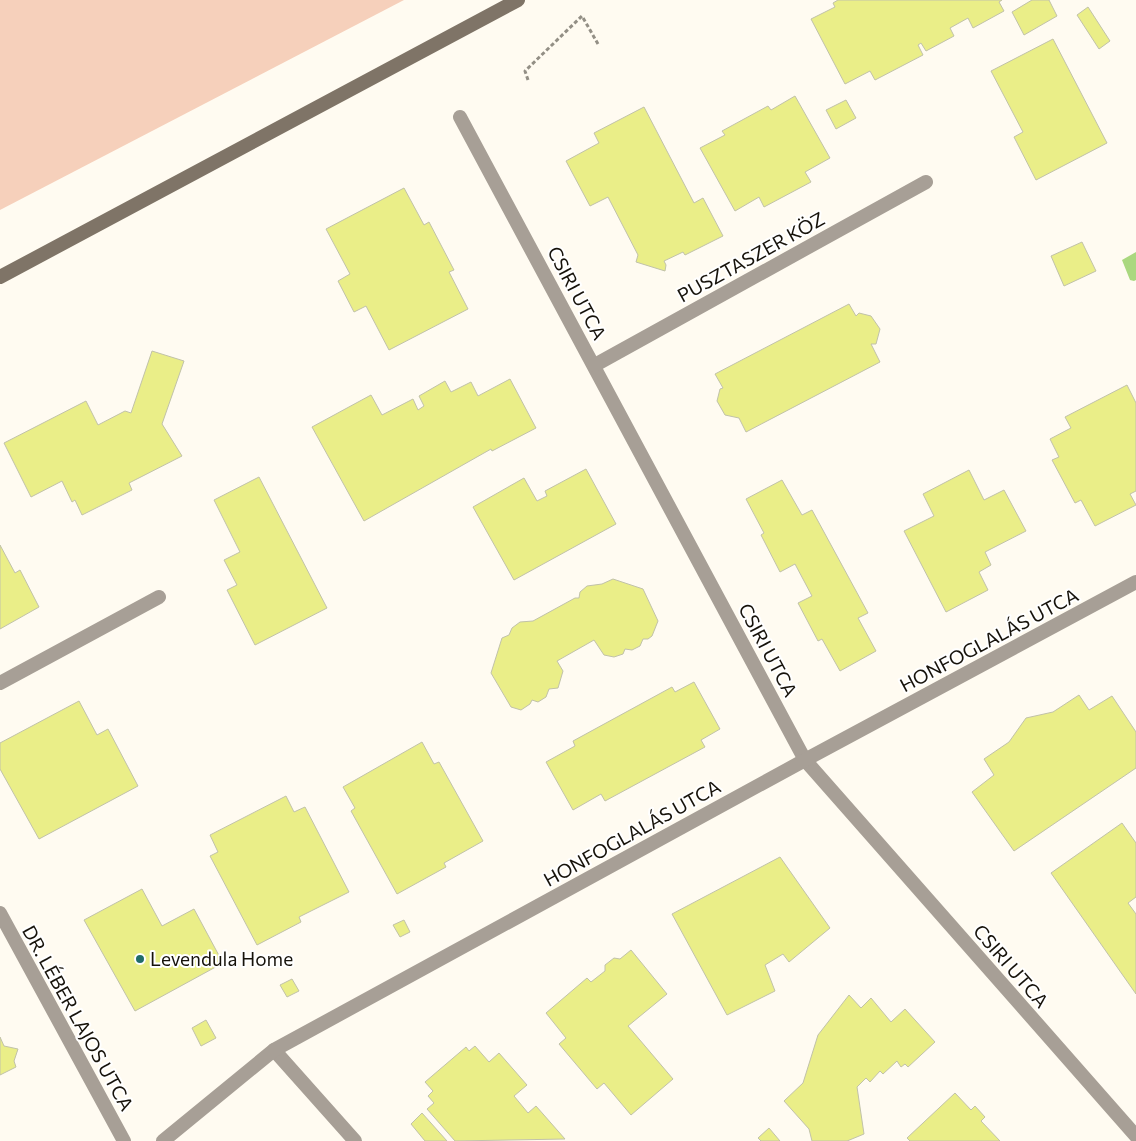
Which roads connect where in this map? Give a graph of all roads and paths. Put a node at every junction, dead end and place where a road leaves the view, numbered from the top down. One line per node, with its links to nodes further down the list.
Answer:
1 (518, 0): 6 (main road)
2 (598, 44): 3 (path)
3 (528, 80)
4 (460, 116): 7 (street, CSIRI UTCA)
5 (926, 182): 7 (street, PUSZTASZER KÖZ)
6 (0, 277)
7 (595, 365): 11 (street, CSIRI UTCA)
8 (1136, 582): 11 (street, HONFOGLALÁS UTCA)
9 (159, 597): 10 (street)
10 (0, 683)
11 (805, 760): 13 (street, HONFOGLALÁS UTCA); 14 (street, CSIRI UTCA)
12 (0, 913): 15 (street, DR. LÉBER LAJOS UTCA)
13 (274, 1050): 16 (street, HONFOGLALÁS UTCA); 17 (street)
14 (1136, 1136)
15 (124, 1141)
16 (163, 1141)
17 (355, 1141)

